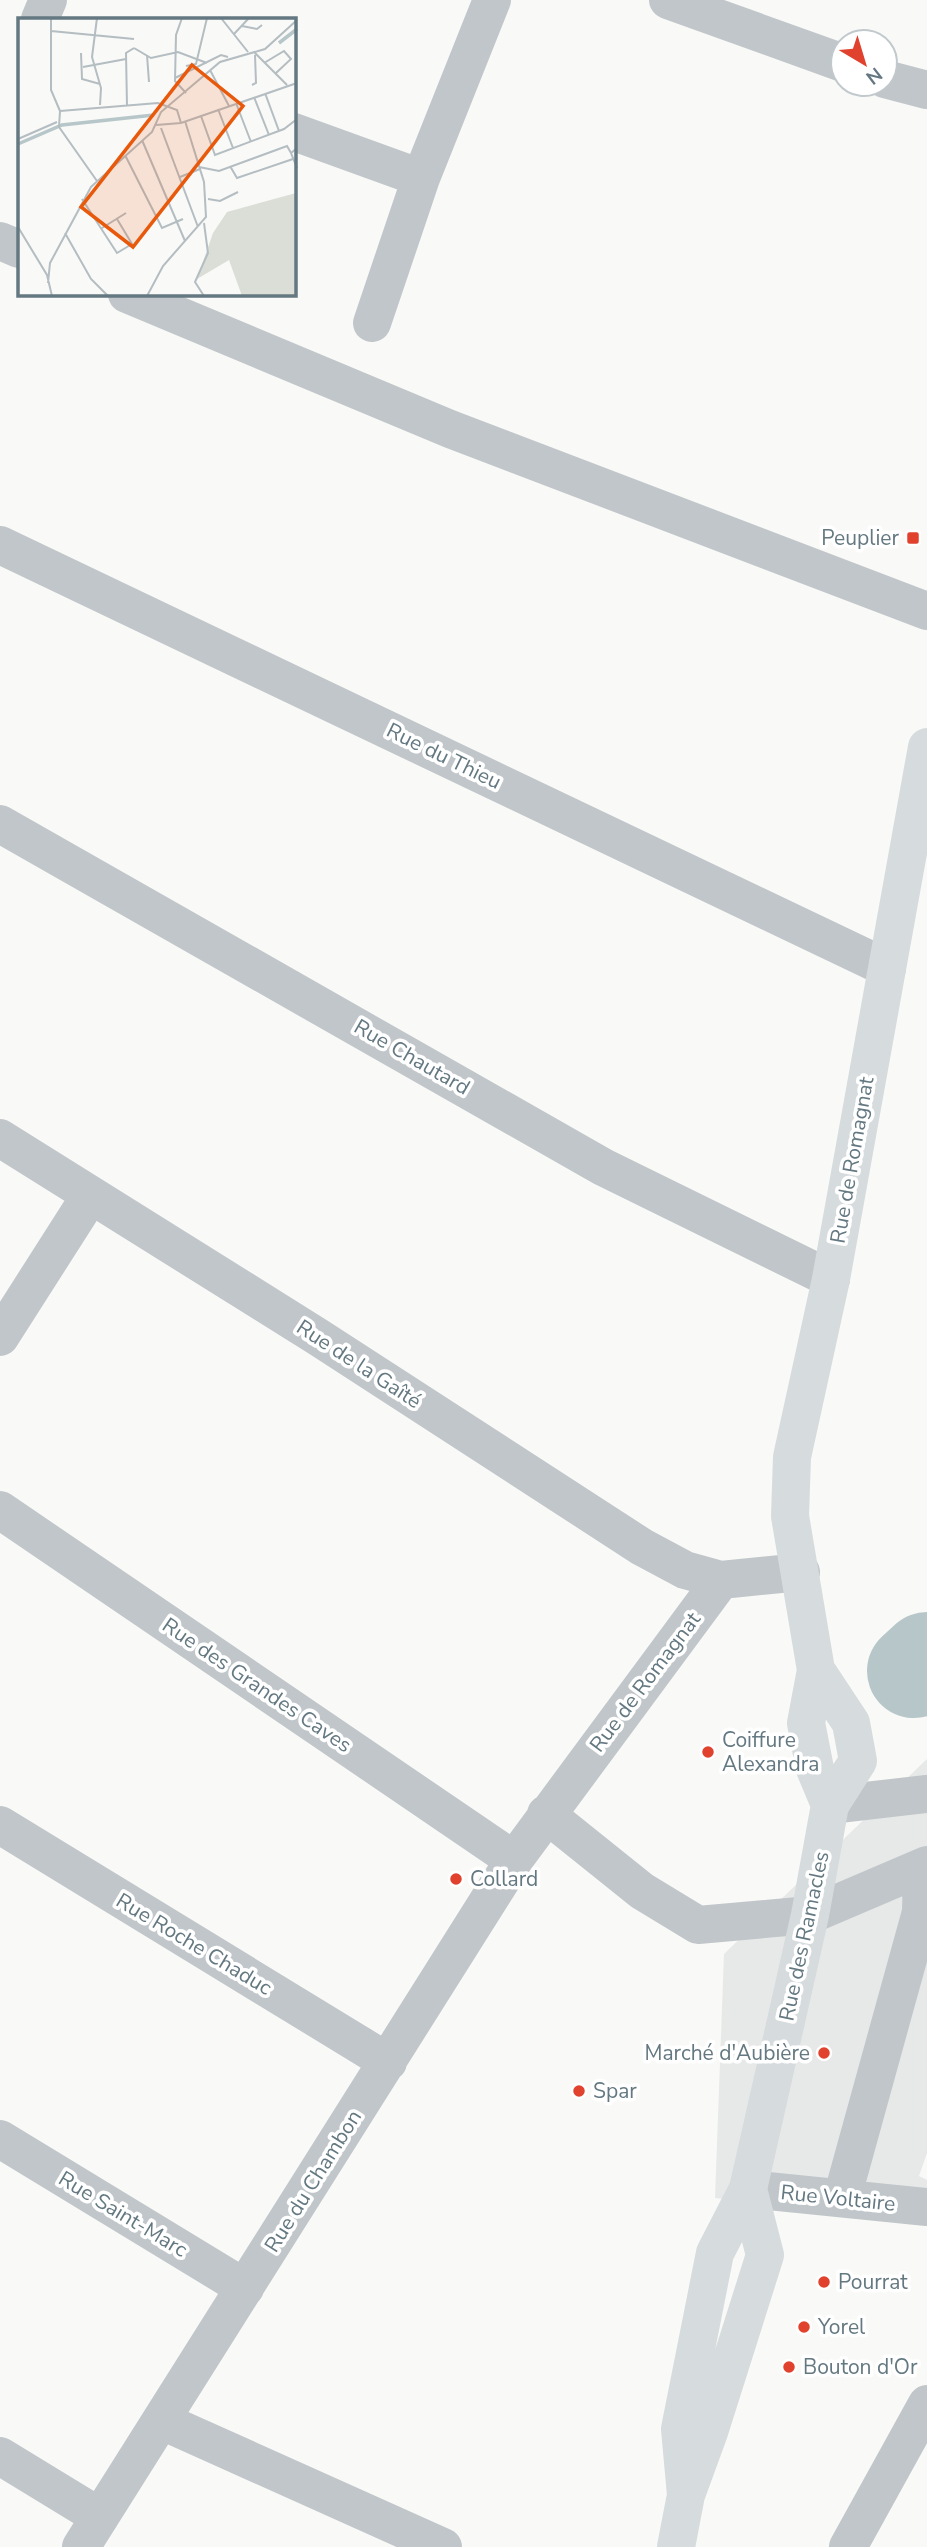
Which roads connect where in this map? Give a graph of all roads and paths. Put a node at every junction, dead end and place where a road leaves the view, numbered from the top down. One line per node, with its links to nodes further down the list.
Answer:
1 (48, 0): 4 (street)
2 (492, 0): 9 (street)
3 (668, 0): 5 (street)
4 (40, 18)
5 (829, 59)
6 (899, 83): 7 (street)
7 (927, 90)
8 (296, 133): 9 (street)
9 (421, 178): 13 (street)
10 (0, 241): 11 (street)
11 (18, 249)
12 (132, 296): 15 (street)
13 (372, 323)
14 (0, 545): 18 (street, Rue du Thieu)
15 (927, 611)
16 (927, 747): 18 (main road, Rue de Romagnat)
17 (0, 824): 21 (street, Rue Chautard)
18 (887, 968): 21 (main road, Rue de Romagnat)
19 (0, 1138): 20 (street, Rue de la Gaîté)
20 (90, 1196): 22 (street); 25 (street, Rue de la Gaîté)
21 (831, 1279): 24 (main road, Rue de Romagnat)
22 (0, 1337)
23 (0, 1510): 30 (street, Rue des Grandes Caves)
24 (801, 1572): 25 (street); 27 (main road, Rue de Romagnat)
25 (721, 1580): 28 (street, Rue de Romagnat)
26 (927, 1794): 27 (street)
27 (830, 1805): 32 (main road, Rue des Ramacles)
28 (546, 1814): 30 (street, Rue du Chambon); 32 (street)
29 (0, 1825): 33 (street, Rue Roche Chaduc)
30 (514, 1860): 33 (street, Rue du Chambon)
31 (925, 1866): 32 (street); 36 (street)
32 (810, 1915): 35 (main road, Rue des Ramacles)
33 (388, 2062): 38 (street, Rue du Chambon)
34 (0, 2139): 38 (street, Rue Saint-Marc)
35 (748, 2189): 36 (street, Rue Voltaire); 44 (main road, Rue des Ramacles)
36 (842, 2198): 37 (street, Rue Voltaire)
37 (927, 2207)
38 (245, 2288): 40 (street, Rue du Chambon)
39 (927, 2404): 45 (street)
40 (162, 2421): 42 (street, Rue du Chambon); 43 (street)
41 (0, 2456): 42 (street)
42 (90, 2532)
43 (443, 2547)
44 (676, 2547)
45 (848, 2547)

